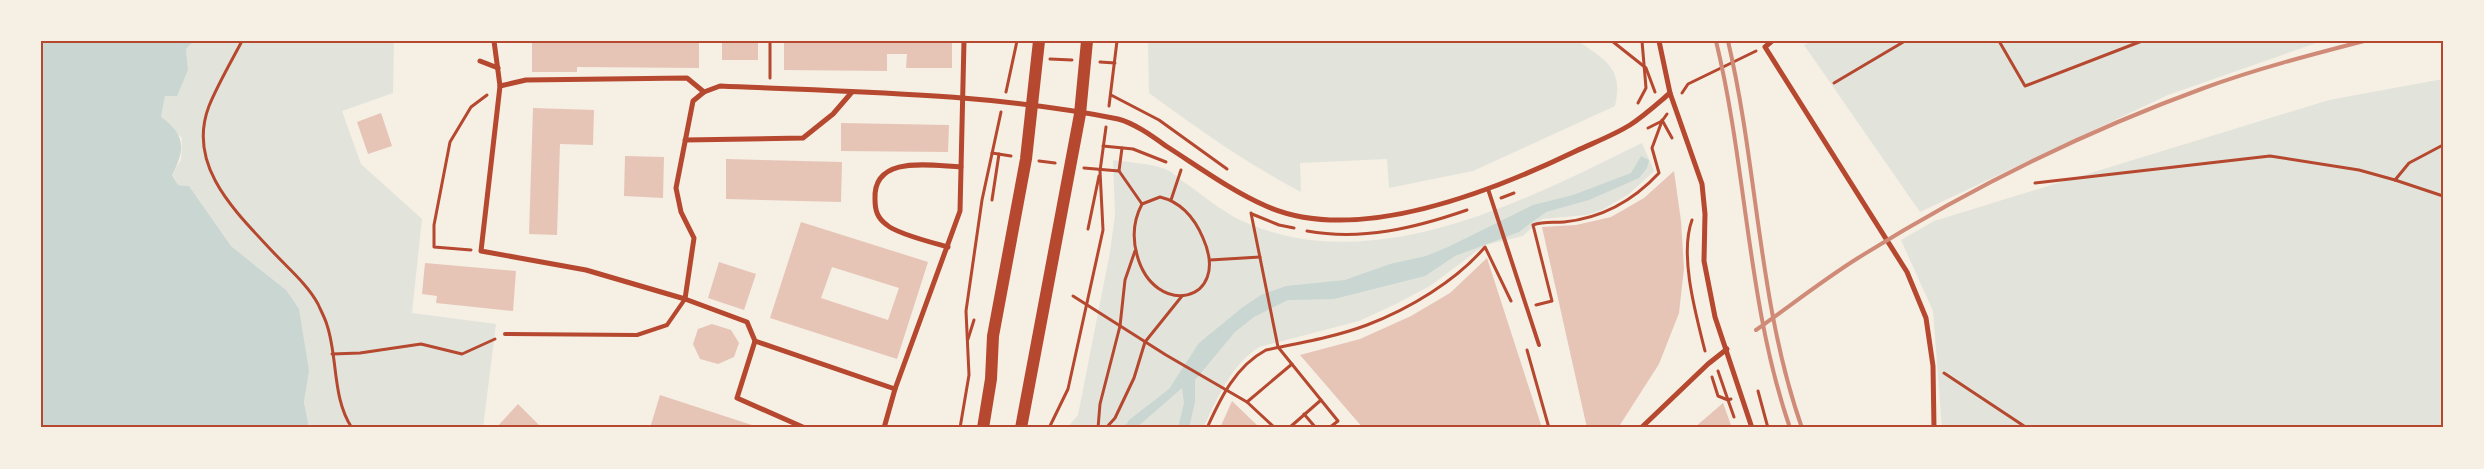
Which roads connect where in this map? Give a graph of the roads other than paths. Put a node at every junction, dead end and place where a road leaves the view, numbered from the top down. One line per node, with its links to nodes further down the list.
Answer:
1 (494, 41): 8 (street)
2 (964, 41): 13 (street)
3 (1039, 41): 14 (main road)
4 (1088, 41): 15 (main road)
5 (1659, 41): 12 (street)
6 (1772, 41): 32 (street)
7 (480, 61): 8 (street)
8 (498, 68): 9 (street)
9 (500, 86): 10 (street); 20 (street)
10 (704, 92): 11 (street); 16 (street)
11 (852, 92): 13 (street); 16 (street)
12 (1670, 93): 18 (street); 24 (street)
13 (963, 98): 14 (street); 17 (street)
14 (1033, 107): 15 (street); 28 (main road)
15 (1080, 114): 18 (street); 29 (main road)
16 (685, 140): 20 (street)
17 (961, 167): 19 (street); 19 (street)
18 (1488, 189): 23 (lane)
19 (948, 248): 25 (street)
20 (685, 299): 21 (lane); 22 (street)
21 (505, 334)
22 (755, 341): 25 (street); 26 (street)
23 (1539, 345)
24 (1726, 350): 30 (street); 31 (street)
25 (895, 389): 27 (street)
26 (805, 428)
27 (884, 428)
28 (983, 428)
29 (1022, 428)
30 (1641, 428)
31 (1752, 428)
32 (1934, 428)

